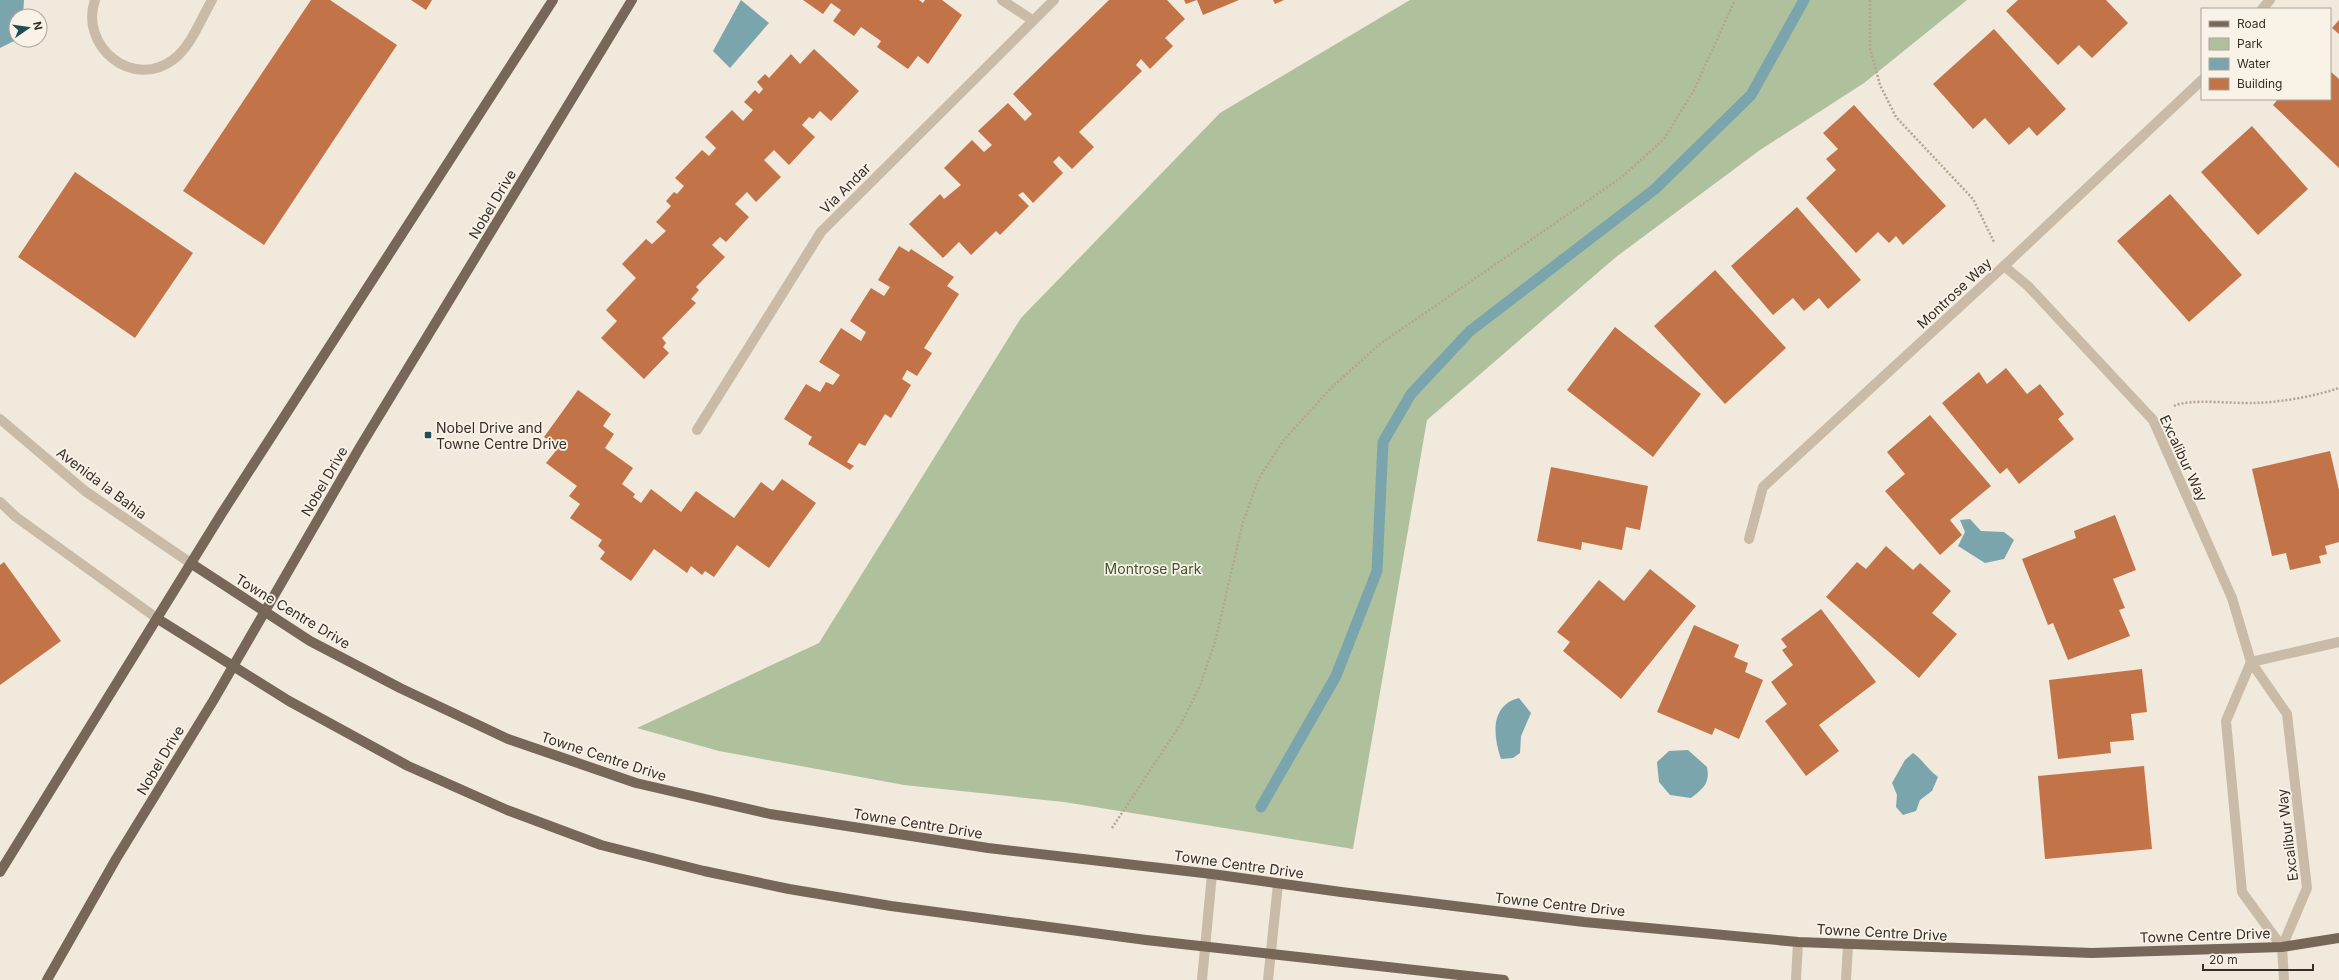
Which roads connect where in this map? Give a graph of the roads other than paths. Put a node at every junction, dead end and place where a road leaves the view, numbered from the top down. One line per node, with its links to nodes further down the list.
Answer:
1 (95, 0): 2 (street)
2 (212, 0)
3 (553, 0): 16 (main road)
4 (632, 0): 17 (main road, Nobel Drive)
5 (1002, 0): 9 (street)
6 (1054, 0): 9 (street, Via Andar)
7 (2270, 0): 8 (street)
8 (2263, 8)
9 (1032, 20): 13 (street, Via Andar)
10 (2201, 81): 11 (street, Montrose Way)
11 (2004, 266): 15 (street, Montrose Way); 20 (street, Excalibur Way)
12 (0, 418): 16 (street, Avenida la Bahia)
13 (697, 430)
14 (0, 502): 18 (street)
15 (1749, 539)
16 (192, 564): 17 (main road, Towne Centre Drive); 18 (main road)
17 (264, 611): 21 (main road, Nobel Drive); 23 (main road, Towne Centre Drive)
18 (158, 619): 21 (main road); 22 (main road)
19 (2339, 642): 20 (street)
20 (2251, 662): 29 (street, Excalibur Way); 29 (street)
21 (234, 665): 27 (main road); 31 (main road, Nobel Drive)
22 (0, 872)
23 (1212, 874): 24 (main road, Towne Centre Drive); 27 (street)
24 (1278, 884): 26 (main road, Towne Centre Drive); 30 (street)
25 (2339, 938): 29 (main road, Towne Centre Drive)
26 (1798, 942): 28 (main road, Towne Centre Drive); 35 (street)
27 (1206, 945): 30 (main road); 32 (street)
28 (1848, 946): 29 (main road, Towne Centre Drive); 36 (street)
29 (2282, 947): 37 (street)
30 (1270, 953): 33 (street); 34 (main road)
31 (47, 980)
32 (1202, 980)
33 (1268, 980)
34 (1504, 980)
35 (1796, 980)
36 (1846, 980)
37 (2284, 980)

